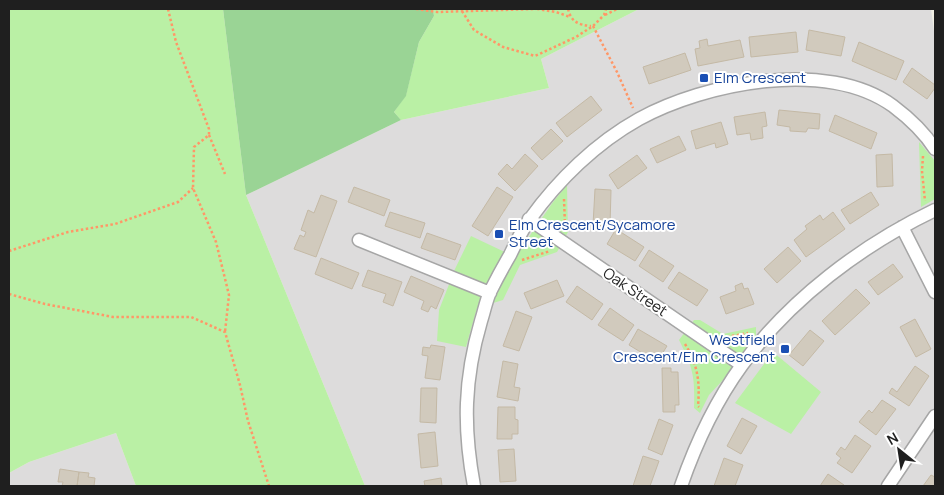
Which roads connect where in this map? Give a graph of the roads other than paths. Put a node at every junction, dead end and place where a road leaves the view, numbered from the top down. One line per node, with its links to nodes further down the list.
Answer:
1 (935, 149): 3 (street)
2 (931, 212): 4 (street)
3 (529, 219): 7 (street); 8 (street, Oak Street)
4 (902, 227): 6 (street); 8 (street)
5 (359, 240): 7 (street)
6 (935, 292)
7 (490, 293): 10 (street)
8 (742, 365): 11 (street)
9 (935, 416): 12 (street)
10 (474, 486)
11 (681, 486)
12 (888, 486)

